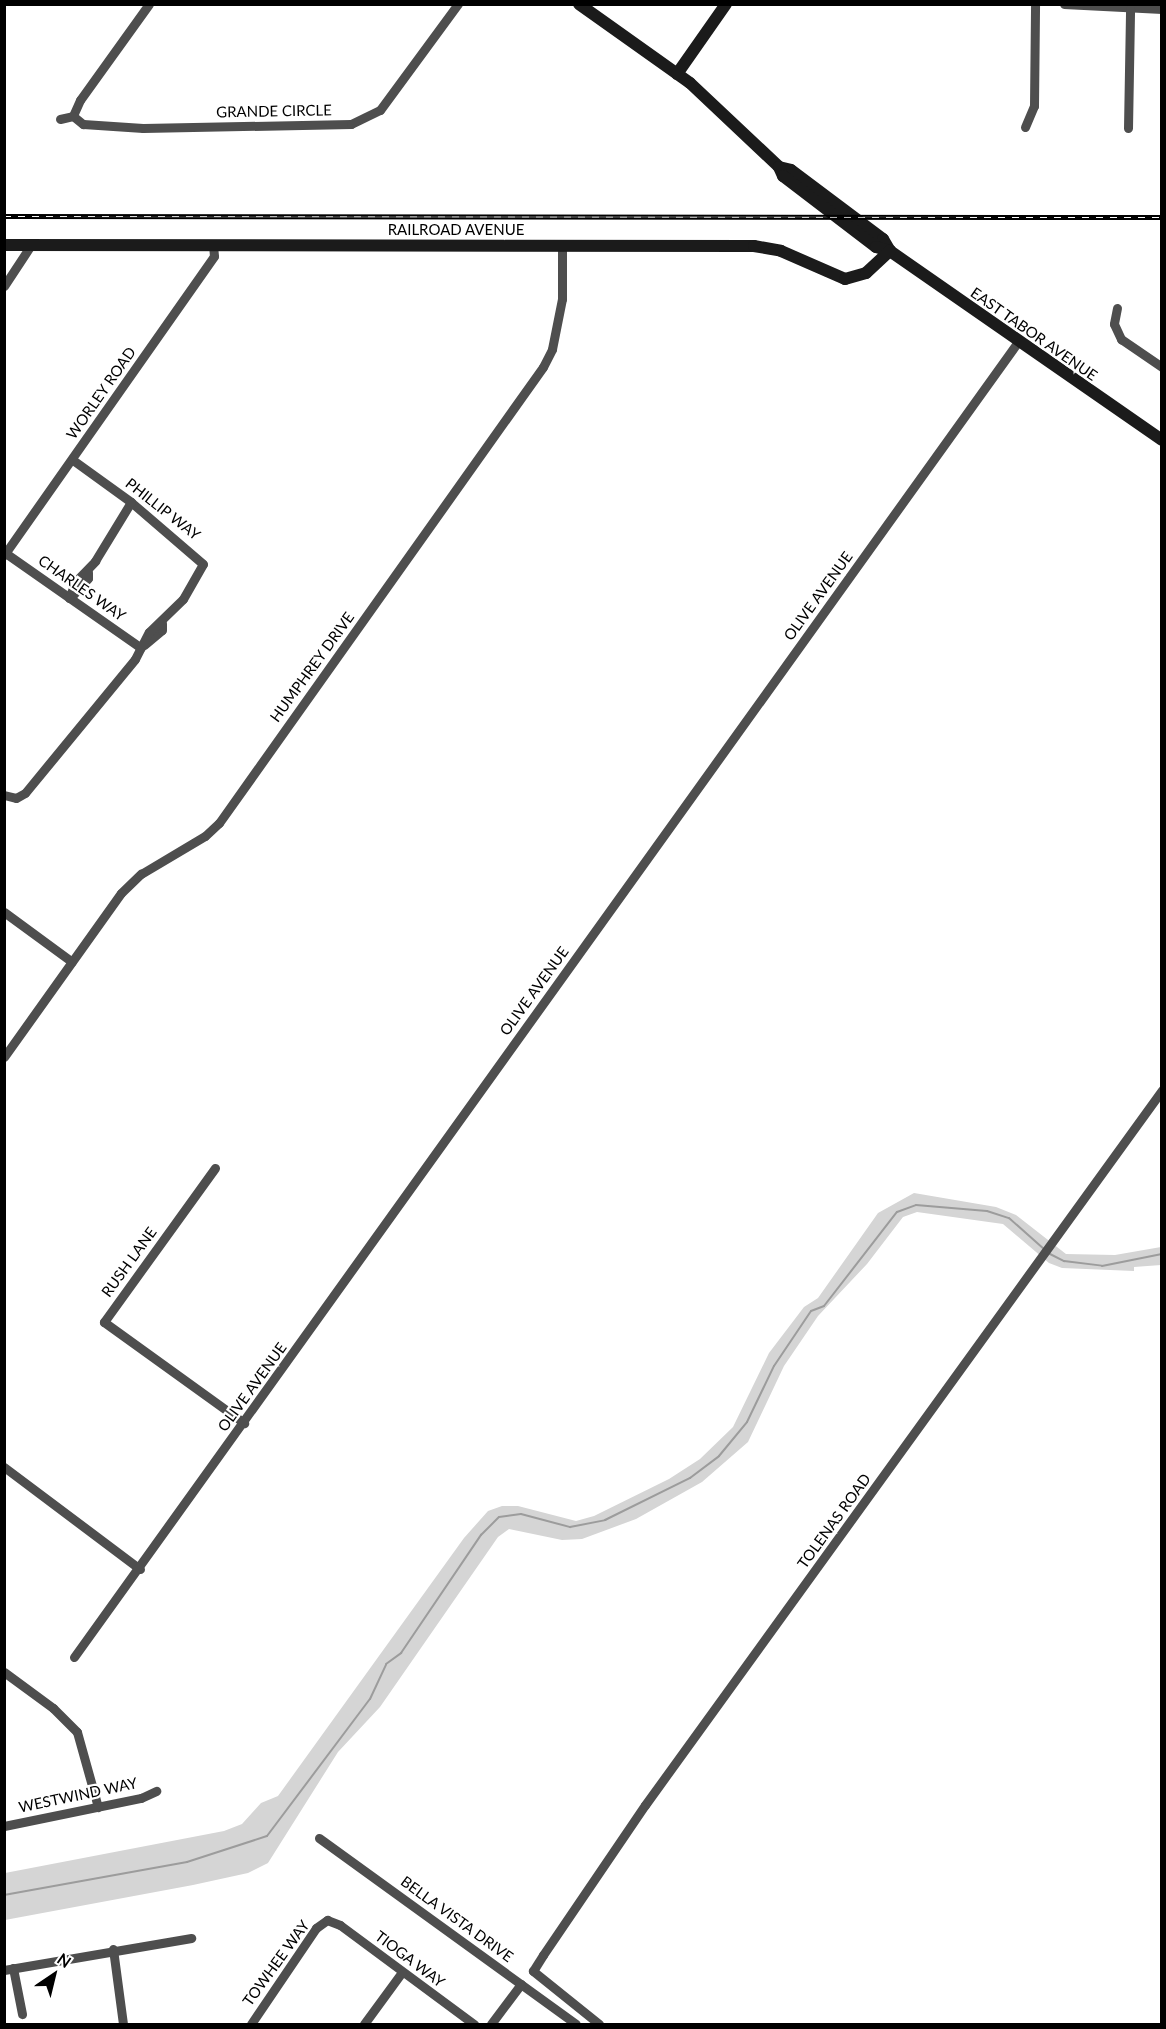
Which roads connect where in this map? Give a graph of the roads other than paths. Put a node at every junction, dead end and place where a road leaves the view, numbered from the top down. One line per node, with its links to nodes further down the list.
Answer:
1 (149, 4): 10 (street)
2 (458, 4): 10 (street, GRANDE CIRCLE)
3 (726, 4): 9 (main road)
4 (1035, 4): 12 (street)
5 (1064, 4): 7 (street)
6 (583, 6): 9 (main road, EAST TABOR AVENUE)
7 (1130, 9): 8 (street); 13 (street)
8 (1161, 9)
9 (677, 74): 18 (main road, EAST TABOR AVENUE)
10 (73, 116): 11 (street)
11 (60, 119)
12 (1025, 127)
13 (1128, 128)
14 (4, 245): 15 (main road, RAILROAD AVENUE)
15 (31, 245): 16 (main road, RAILROAD AVENUE); 19 (street)
16 (213, 245): 17 (main road, RAILROAD AVENUE); 24 (street, WORLEY ROAD)
17 (562, 245): 18 (main road, RAILROAD AVENUE); 31 (street, HUMPHREY DRIVE)
18 (890, 251): 21 (main road, EAST TABOR AVENUE)
19 (4, 286)
20 (1117, 308): 22 (street)
21 (1018, 342): 23 (main road, EAST TABOR AVENUE); 35 (street, OLIVE AVENUE)
22 (1161, 367)
23 (1160, 437)
24 (73, 460): 25 (street, PHILLIP WAY); 26 (street, WORLEY ROAD)
25 (131, 502): 27 (street); 28 (street, PHILLIP WAY)
26 (5, 554): 27 (street, CHARLES WAY)
27 (69, 598): 28 (street, CHARLES WAY)
28 (141, 648): 29 (street, PHILLIP WAY)
29 (4, 795)
30 (4, 912): 31 (street)
31 (72, 962): 32 (street, HUMPHREY DRIVE)
32 (4, 1057)
33 (1161, 1090): 57 (street, TOLENAS ROAD)
34 (215, 1168): 35 (street, RUSH LANE)
35 (244, 1423): 37 (street, OLIVE AVENUE)
36 (4, 1467): 37 (street)
37 (140, 1569): 38 (street, OLIVE AVENUE)
38 (74, 1657)
39 (4, 1672): 41 (street)
40 (156, 1791): 41 (street, WESTWIND WAY)
41 (98, 1807): 42 (street, WESTWIND WAY)
42 (4, 1826)
43 (319, 1838): 49 (street, BELLA VISTA DRIVE)
44 (327, 1920): 48 (street, TIOGA WAY); 52 (street, TOWHEE WAY)
45 (191, 1938): 46 (street)
46 (113, 1949): 47 (street); 51 (street)
47 (9, 1969): 50 (street)
48 (402, 1972): 53 (street); 54 (street, TIOGA WAY)
49 (521, 1984): 55 (street); 56 (street, BELLA VISTA DRIVE)
50 (22, 2014)
51 (123, 2025)
52 (251, 2025)
53 (364, 2025)
54 (474, 2025)
55 (491, 2025)
56 (576, 2025)
57 (599, 2025)

